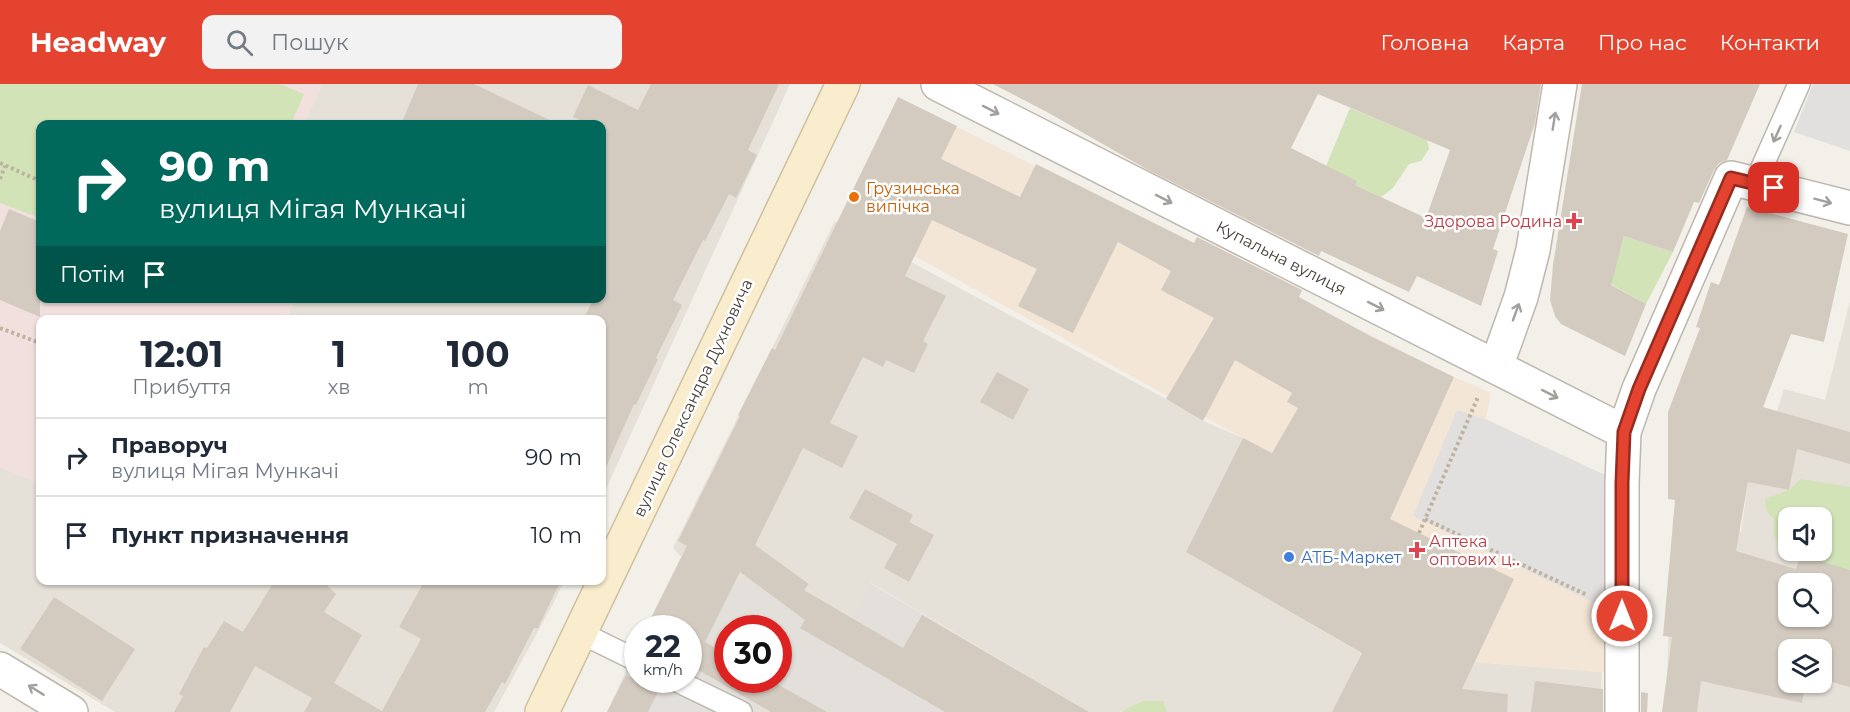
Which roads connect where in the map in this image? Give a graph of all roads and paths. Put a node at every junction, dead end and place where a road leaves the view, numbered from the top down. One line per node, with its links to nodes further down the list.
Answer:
1 (843, 84): 16 (street, вулиця Олександра Духновича)
2 (938, 84): 12 (street, Купальна вулиця, one-way to 12)
3 (1560, 84): 12 (street, one-way to 3)
4 (1799, 84): 8 (lane, one-way to 8)
5 (2, 164): 6 (path); 7 (path)
6 (0, 179)
7 (36, 179)
8 (1755, 183): 9 (street, one-way to 9); 13 (street)
9 (1850, 208)
10 (0, 328): 11 (path)
11 (36, 342)
12 (1489, 377): 13 (street, Купальна вулиця, one-way to 13); 14 (path)
13 (1624, 432): 26 (street)
14 (1425, 519): 15 (path); 18 (path)
15 (1419, 533)
16 (606, 579)
17 (603, 585): 19 (street, вулиця Олександра Духновича)
18 (1596, 599)
19 (580, 633): 20 (lane); 24 (street, вулиця Олександра Духновича)
20 (624, 654)
21 (0, 669): 23 (street, one-way to 21)
22 (702, 693): 25 (lane)
23 (71, 712)
24 (542, 712)
25 (741, 712)
26 (1622, 712)

